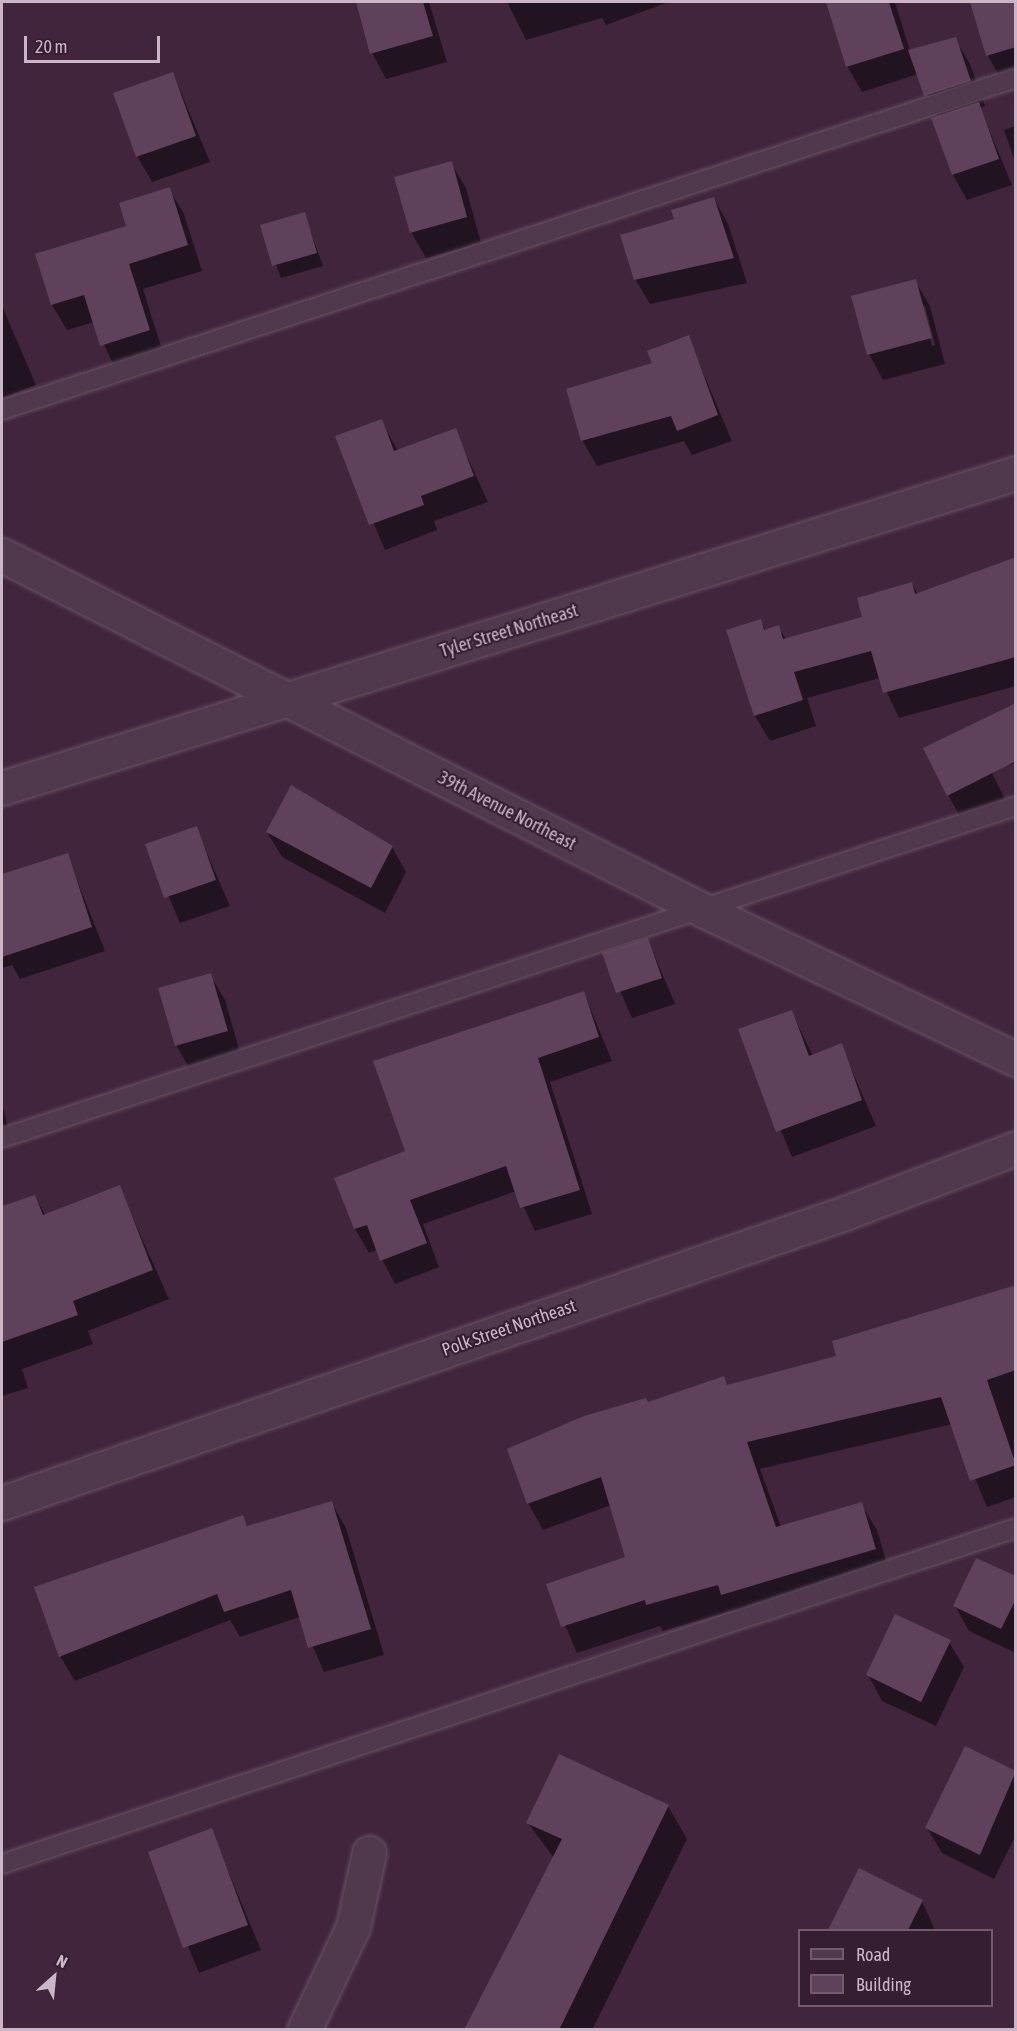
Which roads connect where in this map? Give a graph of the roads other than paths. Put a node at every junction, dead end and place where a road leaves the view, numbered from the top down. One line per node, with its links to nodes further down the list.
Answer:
1 (1016, 78): 2 (lane)
2 (2, 410)
3 (1016, 473): 5 (street, Tyler Street Northeast)
4 (2, 555): 5 (street, 39th Avenue Northeast)
5 (285, 700): 6 (street, Tyler Street Northeast); 8 (street, 39th Avenue Northeast)
6 (2, 788)
7 (1016, 806): 8 (lane)
8 (703, 909): 9 (street, 39th Avenue Northeast); 10 (lane)
9 (1016, 1059)
10 (2, 1138)
11 (1016, 1148): 12 (street, Polk Street Northeast)
12 (2, 1503)
13 (1016, 1528): 15 (lane)
14 (369, 1853): 16 (street)
15 (2, 1864)
16 (304, 2030)

